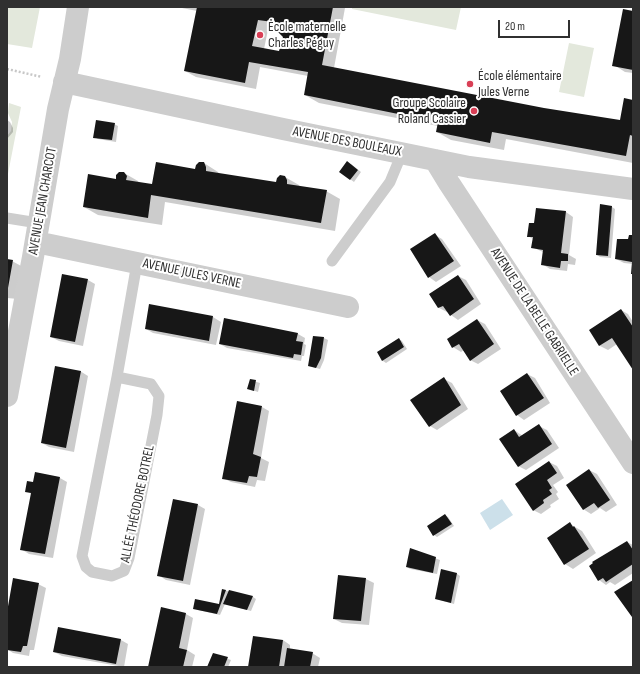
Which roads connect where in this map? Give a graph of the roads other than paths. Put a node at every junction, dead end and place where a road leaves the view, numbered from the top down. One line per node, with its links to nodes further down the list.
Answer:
1 (78, 7): 2 (street, AVENUE JEAN CHARCOT)
2 (64, 82): 3 (street, AVENUE DES BOULEAUX); 7 (street, AVENUE JEAN CHARCOT)
3 (402, 153): 4 (street, AVENUE DES BOULEAUX); 8 (lane)
4 (435, 160): 5 (street, AVENUE DES BOULEAUX); 14 (street, AVENUE DE LA BELLE GABRIELLE)
5 (633, 189)
6 (7, 218): 7 (lane)
7 (37, 232): 9 (street, AVENUE JULES VERNE); 11 (street, AVENUE JEAN CHARCOT)
8 (332, 261)
9 (137, 263): 10 (street, AVENUE JULES VERNE); 12 (lane, ALLÉE THÉODORE BOTREL)
10 (348, 307)
11 (12, 345): 13 (street, AVENUE JEAN CHARCOT)
12 (117, 377): 12 (lane, ALLÉE THÉODORE BOTREL)
13 (7, 396)
14 (633, 463)

